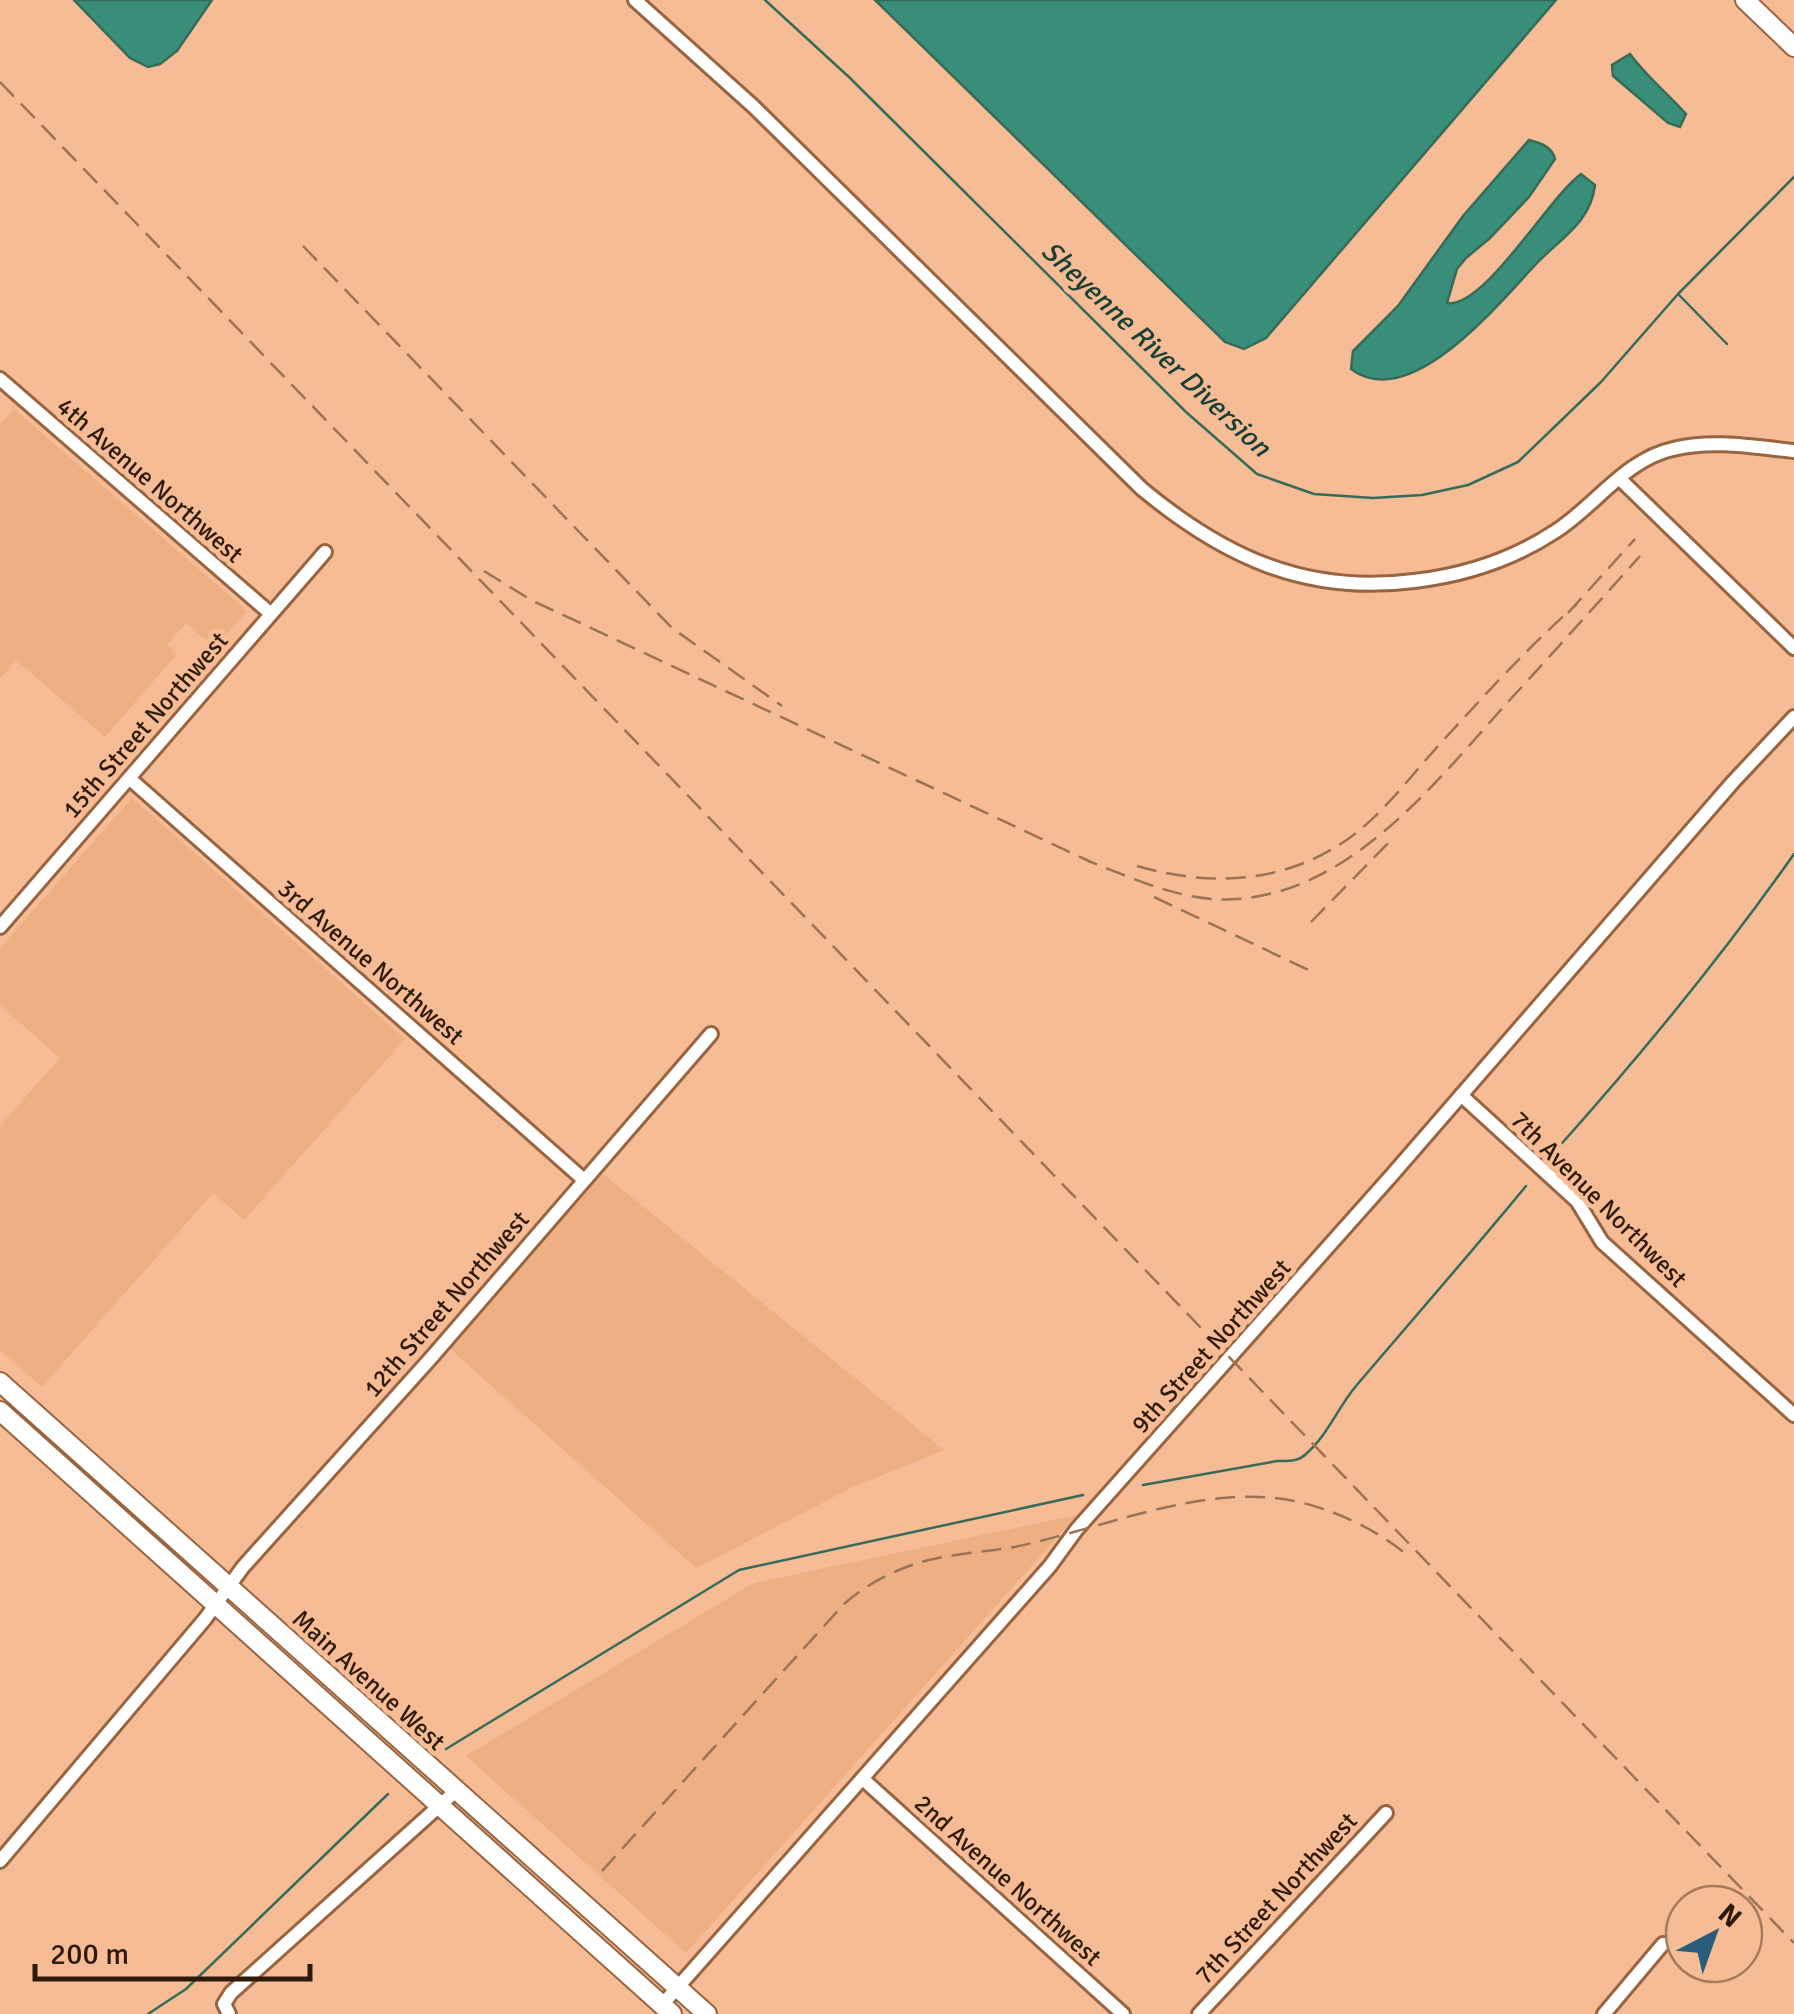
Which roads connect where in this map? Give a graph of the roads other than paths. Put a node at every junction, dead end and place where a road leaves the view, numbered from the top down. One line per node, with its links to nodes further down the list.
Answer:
1 (635, 0): 6 (street)
2 (1746, 0): 3 (main road)
3 (1794, 47)
4 (0, 379): 8 (street, 4th Avenue Northwest)
5 (1794, 451): 6 (street)
6 (1620, 478): 9 (street)
7 (325, 552): 8 (street, 15th Street Northwest)
8 (271, 614): 11 (street, 15th Street Northwest)
9 (1794, 648)
10 (1794, 717): 14 (street, 9th Street Northwest)
11 (128, 778): 12 (street, 15th Street Northwest); 15 (street, 3rd Avenue Northwest)
12 (0, 926)
13 (711, 1034): 15 (street, 12th Street Northwest)
14 (1460, 1095): 18 (street, 7th Avenue Northwest); 21 (street, 9th Street Northwest)
15 (584, 1180): 19 (street, 12th Street Northwest)
16 (0, 1382): 19 (main road, Main Avenue West)
17 (0, 1411): 20 (main road, Main Avenue West)
18 (1794, 1415)
19 (227, 1587): 20 (street, 12th Street Northwest); 22 (main road, Main Avenue West)
20 (210, 1611): 23 (main road, Main Avenue West); 25 (street, 12th Street Northwest)
21 (864, 1780): 27 (street, 9th Street Northwest); 32 (street, 2nd Avenue Northwest)
22 (456, 1790): 23 (street); 27 (main road, Main Avenue West)
23 (442, 1806): 28 (street); 30 (main road, Main Avenue West)
24 (1386, 1814): 33 (street, 7th Street Northwest)
25 (0, 1861)
26 (1663, 1944): 29 (street)
27 (677, 1988): 30 (street, 9th Street Northwest); 31 (main road, Main Avenue West)
28 (227, 2009)
29 (1609, 2009): 34 (street)
30 (667, 2010)
31 (707, 2014)
32 (1122, 2014)
33 (1199, 2014)
34 (1624, 2014)

